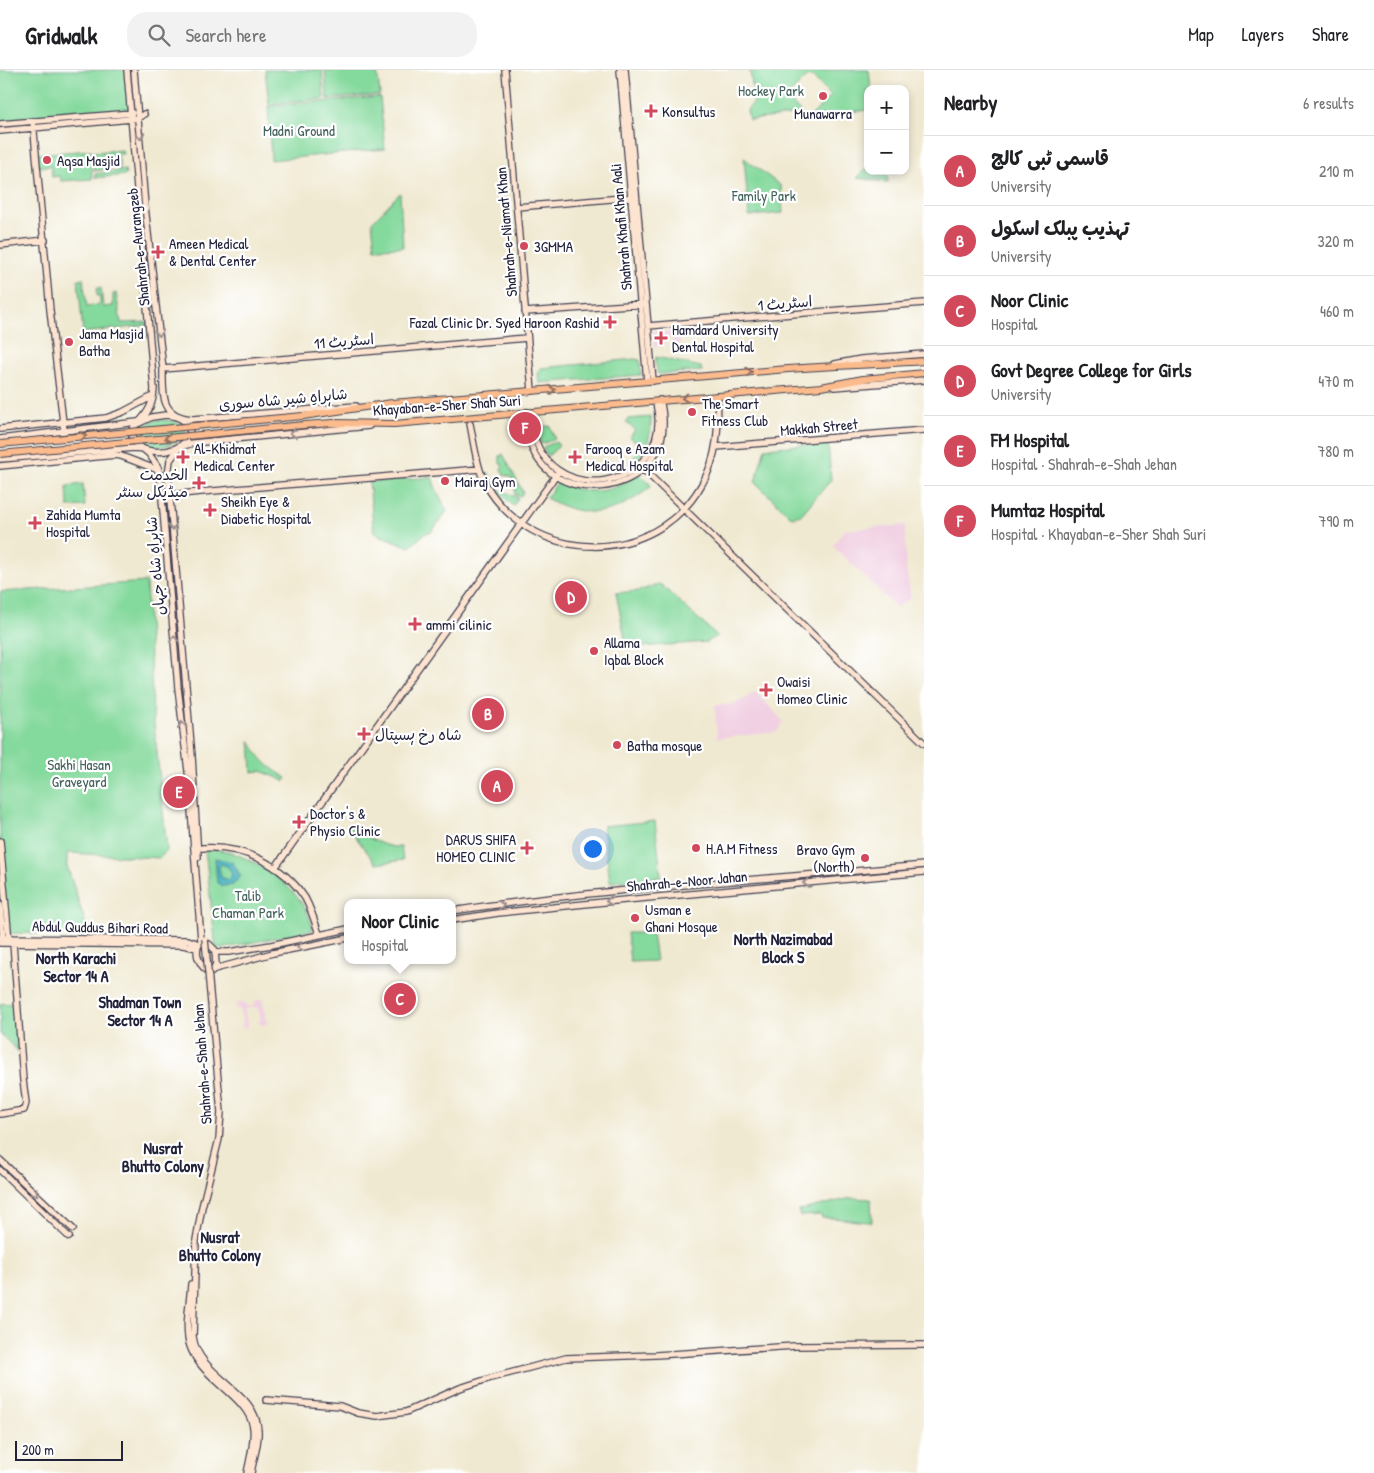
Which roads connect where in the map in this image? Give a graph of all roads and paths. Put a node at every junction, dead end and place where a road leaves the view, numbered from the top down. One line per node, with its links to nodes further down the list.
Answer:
1 (127, 70): 7 (main road)
2 (134, 70): 6 (main road, Shahrah-e-Aurangzeb)
3 (505, 70): 12 (main road, Shahrah-e-Niamat Khan)
4 (620, 70): 11 (main road, Shahrah Khafi Khan Aali)
5 (625, 70): 11 (main road, Shahrah Khafi Khan Aali)
6 (138, 115): 7 (main road); 23 (main road, Shahrah-e-Aurangzeb, one-way to 23)
7 (131, 116): 9 (main road); 29 (main road, Shahrah-e-Aurangzeb)
8 (0, 124): 9 (main road)
9 (34, 124): 10 (main road); 13 (main road)
10 (0, 131)
11 (634, 197): 12 (main road); 16 (main road, Shahrah Khafi Khan Aali)
12 (516, 207): 17 (main road, Shahrah-e-Niamat Khan)
13 (45, 240): 14 (main road); 35 (main road)
14 (0, 245)
15 (924, 303): 18 (main road, اسٹریٹ 1)
16 (643, 304): 17 (main road); 18 (main road, Shahrah Khafi Khan Aali); 26 (main road, Shahrah Khafi Khan Aali)
17 (525, 312): 19 (main road, Shahrah-e-Niamat Khan)
18 (648, 326): 26 (main road, Shahrah Khafi Khan Aali)
19 (527, 338): 23 (main road, اسٹریٹ 11); 28 (main road, Shahrah-e-Niamat Khan)
20 (924, 354): 22 (main road)
21 (924, 361): 22 (main road, Khayaban-e-Sher Shah Suri)
22 (818, 366): 26 (main road, Khayaban-e-Sher Shah Suri, one-way to 22)
23 (163, 369): 34 (main road, Shahrah-e-Aurangzeb)
24 (924, 373): 27 (main road, Khayaban-e-Sher Shah Suri)
25 (924, 380): 27 (main road)
26 (650, 381): 28 (main road, Khayaban-e-Sher Shah Suri, one-way to 26)
27 (821, 387): 30 (main road, Khayaban-e-Sher Shah Suri)
28 (532, 391): 32 (main road, Khayaban-e-Sher Shah Suri)
29 (154, 396): 35 (main road); 36 (main road)
30 (717, 396): 31 (main road, Khayaban-e-Sher Shah Suri, one-way to 31); 45 (main road)
31 (658, 400): 33 (main road, Khayaban-e-Sher Shah Suri); 50 (main road)
32 (392, 403): 34 (main road, شاہراہِ شیر شاہ سوری); 43 (main road, شاہراہِ شیر شاہ سوری, one-way to 32, bridge)
33 (529, 412): 37 (main road, Khayaban-e-Sher Shah Suri); 53 (main road)
34 (177, 417): 36 (main road); 44 (main road)
35 (64, 422): 39 (main road); 41 (main road)
36 (139, 422): 41 (main road); 46 (main road)
37 (394, 424): 44 (main road, one-way to 44); 47 (main road, Khayaban-e-Sher Shah Suri, one-way to 47, bridge)
38 (470, 424): 51 (main road)
39 (0, 429)
40 (924, 430): 45 (main road, Makkah Street)
41 (64, 431): 42 (main road)
42 (0, 438)
43 (0, 444)
44 (180, 447): 46 (main road); 54 (main road, شاہراہِ شاہ جہاں)
45 (716, 448): 55 (main road)
46 (143, 449): 48 (main road); 52 (main road, شاہراہِ شاہ جہاں)
47 (0, 454)
48 (0, 459)
49 (0, 466): 52 (main road)
50 (640, 467): 53 (main road); 55 (main road)
51 (479, 469): 54 (main road); 56 (main road)
52 (158, 470): 58 (main road, شاہراہِ شاہ جہاں, one-way to 52)
53 (557, 473): 56 (main road)
54 (169, 495): 57 (main road, شاہراہِ شاہ جہاں, one-way to 57)
55 (684, 510): 56 (main road); 59 (main road)
56 (521, 524): 64 (main road)
57 (186, 687): 60 (main road, Shahrah-e-Shah Jehan)
58 (178, 688): 60 (main road, Shahrah-e-Shah Jehan, one-way to 58)
59 (924, 744)
60 (190, 771): 91 (main road, Shahrah-e-Shah Jehan, bridge); 92 (main road, Shahrah-e-Shah Jehan, bridge)
61 (0, 841): 78 (main road)
62 (202, 848): 64 (main road)
63 (924, 865): 66 (main road, Shahrah-e-Noor Jahan)
64 (275, 868): 76 (main road)
65 (924, 872): 67 (main road, Shahrah-e-Noor Jahan, one-way to 67)
66 (706, 883): 67 (main road); 68 (main road, Shahrah-e-Noor Jahan)
67 (706, 892): 70 (main road, Shahrah-e-Noor Jahan, one-way to 70)
68 (562, 897): 70 (main road); 71 (main road, Shahrah-e-Noor Jahan, one-way to 68)
69 (0, 905): 78 (main road)
70 (564, 906): 73 (main road, Shahrah-e-Noor Jahan)
71 (462, 910): 72 (main road, Shahrah-e-Noor Jahan); 73 (main road)
72 (456, 911)
73 (463, 919): 74 (main road, Shahrah-e-Noor Jahan)
74 (456, 920)
75 (344, 930): 76 (main road)
76 (319, 934): 79 (main road)
77 (344, 939): 82 (main road, one-way to 82)
78 (5, 941): 80 (main road, Abdul Quddus Bihari Road); 84 (main road)
79 (271, 945): 81 (main road); 82 (main road)
80 (198, 946): 81 (main road, Abdul Quddus Bihari Road); 83 (main road)
81 (215, 952): 83 (main road)
82 (272, 953): 83 (main road)
83 (214, 969)
84 (0, 1114)
85 (0, 1160): 87 (main road, one-way to 87)
86 (0, 1170): 88 (main road)
87 (74, 1229)
88 (69, 1238)
89 (924, 1345): 90 (main road)
90 (266, 1400)
91 (247, 1473)
92 (251, 1473)

